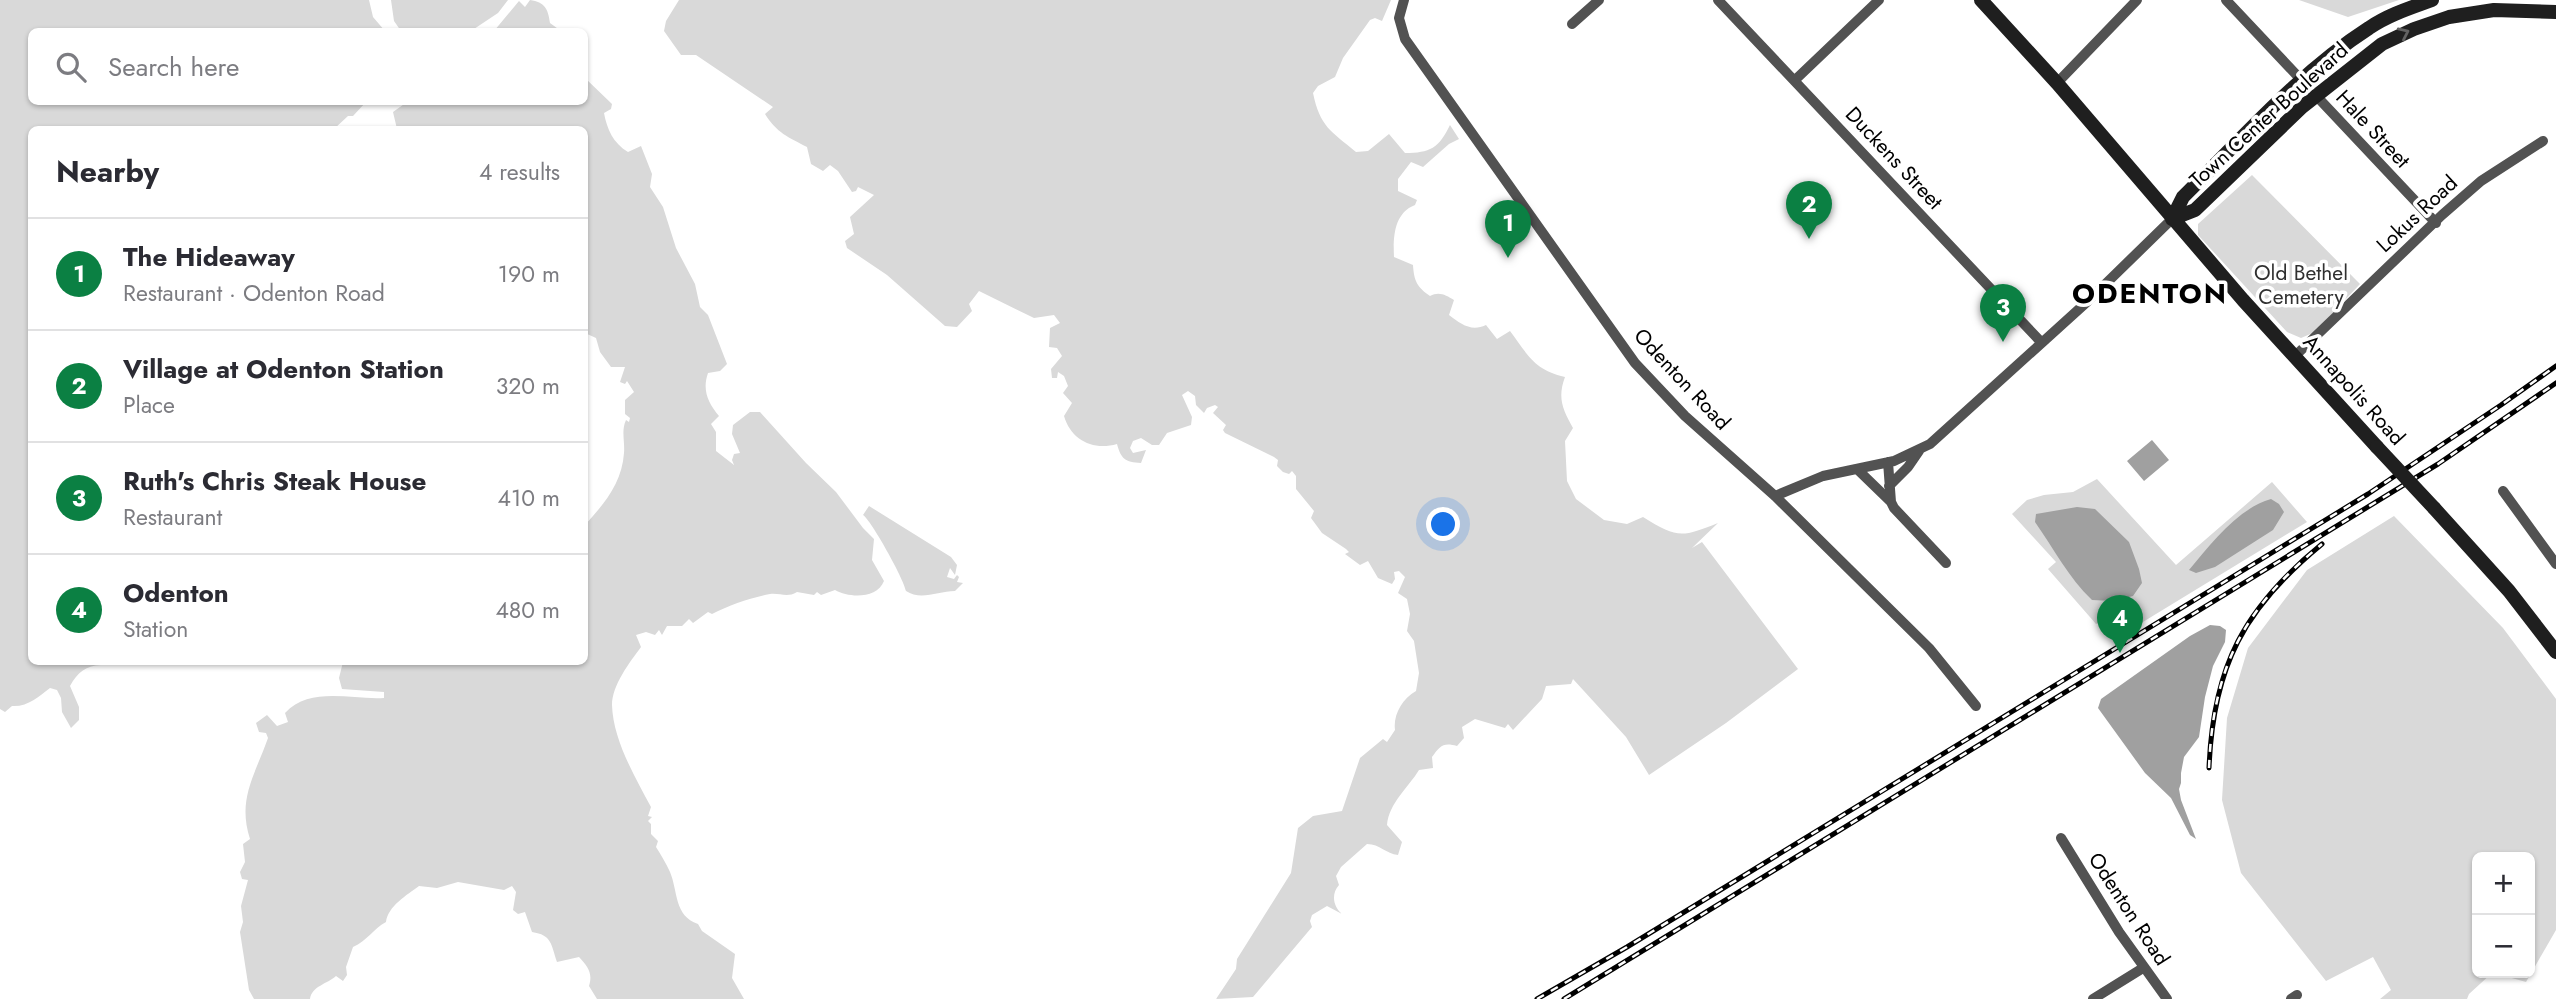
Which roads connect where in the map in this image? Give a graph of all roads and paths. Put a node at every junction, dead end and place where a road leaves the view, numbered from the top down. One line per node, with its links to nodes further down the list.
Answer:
1 (1404, 0): 25 (street, Odenton Road)
2 (1599, 0): 10 (street)
3 (1718, 0): 11 (street, Duckens Street)
4 (1879, 0): 11 (street)
5 (1981, 0): 13 (main road, Annapolis Road)
6 (2137, 0): 13 (street)
7 (2226, 0): 12 (street, Hale Street)
8 (2432, 0): 12 (main road, Town Center Boulevard)
9 (2556, 12): 14 (main road, Town Center Boulevard, one-way to 9)
10 (1572, 24)
11 (1795, 80): 18 (street, Duckens Street)
12 (2302, 81): 14 (street, Hale Street); 16 (main road, Town Center Boulevard)
13 (2057, 83): 16 (main road, Annapolis Road)
14 (2316, 96): 16 (main road, Town Center Boulevard); 17 (street, Hale Street)
15 (2543, 141): 17 (street, Lokus Road)
16 (2172, 219): 18 (street, Town Center Boulevard); 19 (main road, Annapolis Road)
17 (2436, 223): 19 (street, Lokus Road)
18 (2041, 342): 20 (street, Town Center Boulevard)
19 (2295, 356): 29 (main road, Annapolis Road, bridge)
20 (1919, 451): 21 (street, Town Center Boulevard); 23 (street)
21 (1888, 462): 22 (street, Town Center Boulevard); 23 (street)
22 (1857, 469): 25 (street, Town Center Boulevard); 26 (street)
23 (1889, 486): 26 (street)
24 (2503, 491): 28 (street)
25 (1775, 496): 30 (street, Odenton Road)
26 (1891, 502): 27 (street)
27 (1946, 563)
28 (2556, 564)
29 (2556, 652)
30 (1976, 706)
31 (2061, 838): 32 (street, Odenton Road)
32 (2143, 968): 33 (street); 34 (street, Odenton Road)
33 (2093, 999)
34 (2167, 999)

